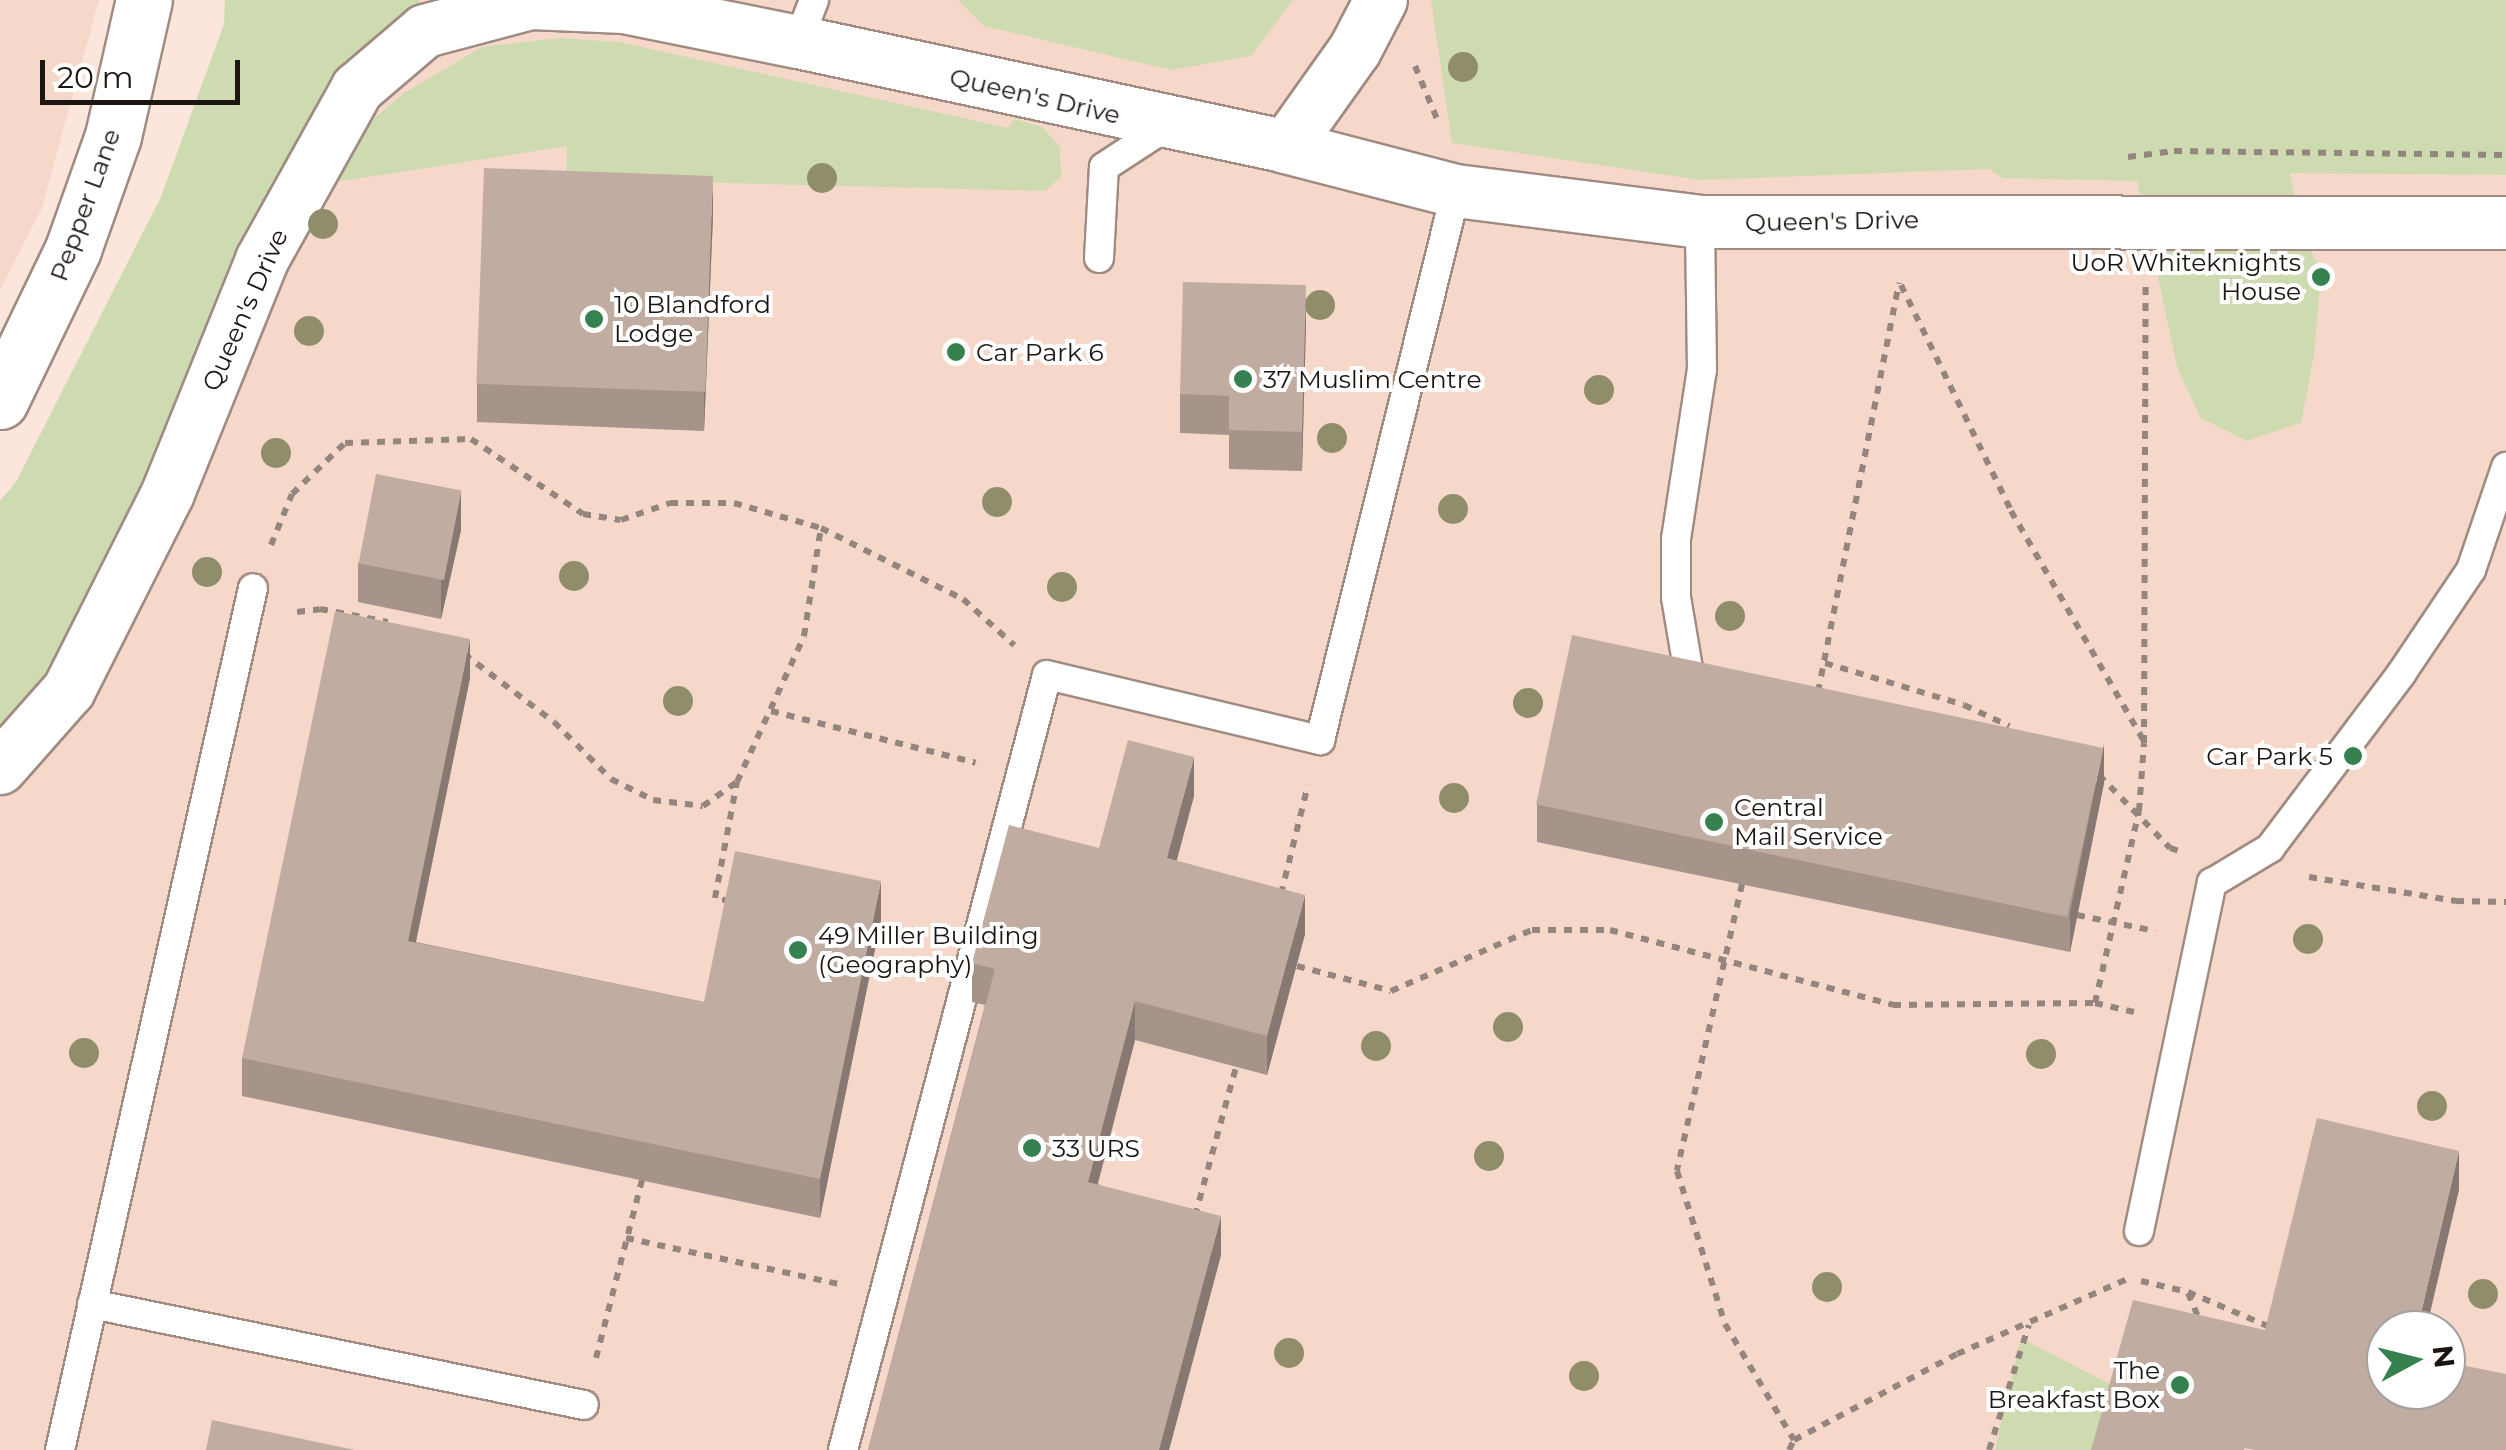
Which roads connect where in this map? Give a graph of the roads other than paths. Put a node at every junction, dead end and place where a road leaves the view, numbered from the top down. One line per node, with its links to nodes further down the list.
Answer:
1 (144, 0): 11 (street, Pepper Lane)
2 (1381, 0): 6 (street)
3 (422, 16): 4 (street, Queen's Drive); 15 (street, Queen's Drive)
4 (806, 21): 5 (street, Queen's Drive)
5 (1166, 126): 6 (street, Queen's Drive); 10 (lane)
6 (1286, 147): 7 (street, Queen's Drive)
7 (1456, 191): 8 (street, Queen's Drive); 20 (lane)
8 (1700, 222): 9 (street, Queen's Drive); 14 (lane)
9 (2506, 223)
10 (1100, 258)
11 (0, 401)
12 (2506, 467): 16 (lane)
13 (253, 588): 17 (lane)
14 (1693, 699)
15 (0, 768)
16 (2139, 1232)
17 (92, 1304): 18 (lane); 19 (lane)
18 (584, 1405)
19 (60, 1450)
20 (843, 1450)

